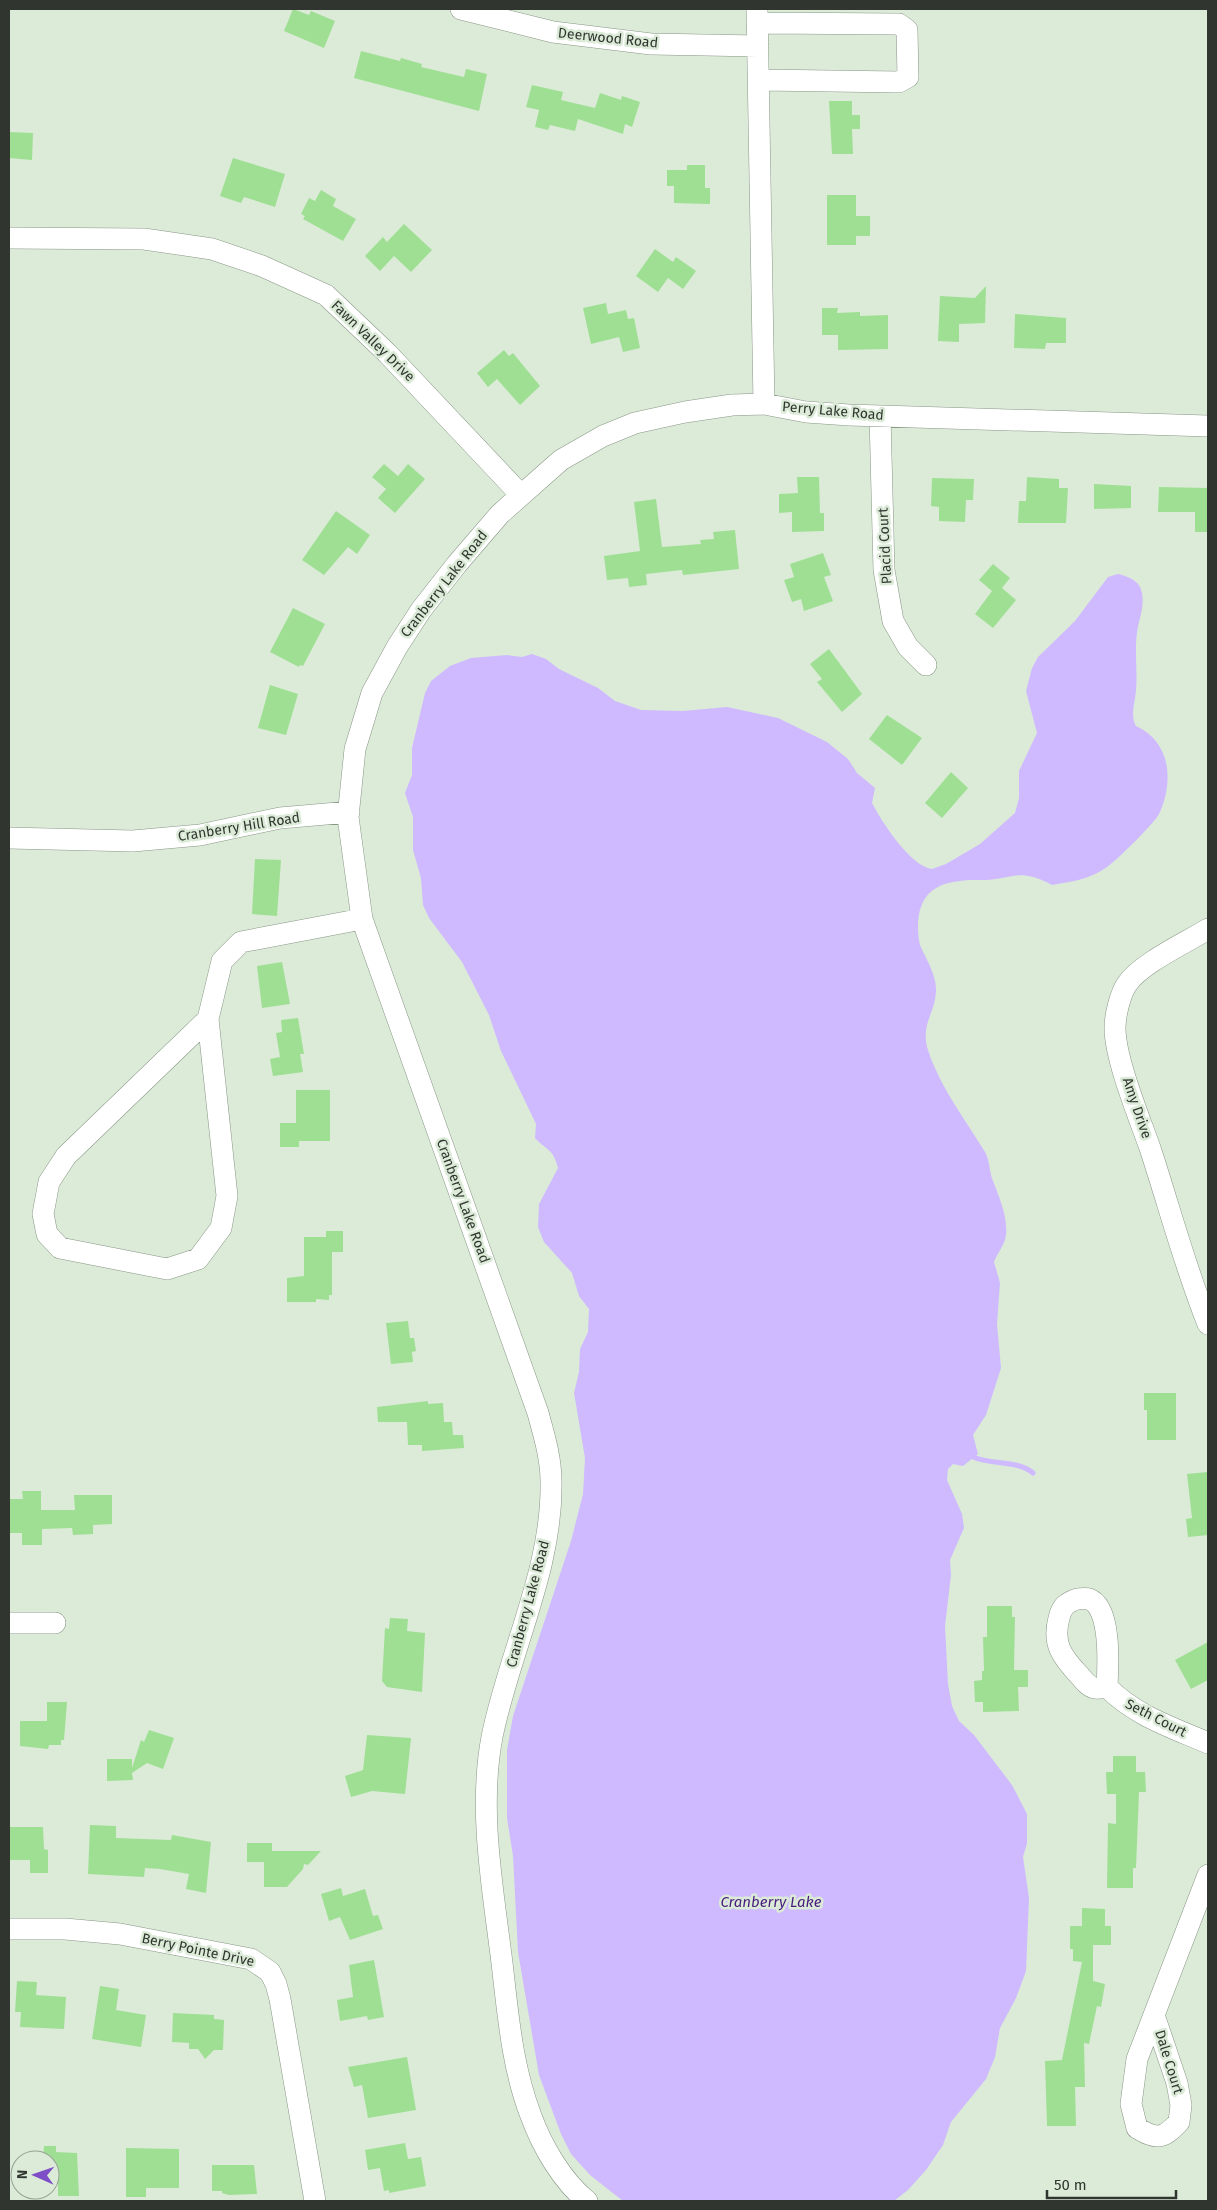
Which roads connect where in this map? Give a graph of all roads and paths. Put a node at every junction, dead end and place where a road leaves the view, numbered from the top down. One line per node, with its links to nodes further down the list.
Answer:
1 (461, 9): 3 (street, Deerwood Road)
2 (757, 16): 3 (street, Perry Lake Road); 4 (street)
3 (758, 46): 4 (street, Perry Lake Road)
4 (759, 80): 6 (street, Perry Lake Road)
5 (9, 238): 9 (street, Fawn Valley Drive)
6 (764, 404): 7 (street, Perry Lake Road); 9 (street, Cranberry Lake Road)
7 (880, 416): 8 (street, Perry Lake Road); 10 (street, Placid Court)
8 (1208, 426)
9 (521, 495): 11 (street, Cranberry Lake Road)
10 (926, 665)
11 (349, 812): 12 (street, Cranberry Hill Road); 13 (street, Cranberry Lake Road)
12 (9, 838)
13 (362, 919): 15 (street); 26 (street, Cranberry Lake Road)
14 (1208, 929): 16 (street, Amy Drive)
15 (208, 1019): 15 (street)
16 (1208, 1324)
17 (9, 1623): 18 (street)
18 (55, 1623)
19 (1107, 1687): 20 (street, Seth Court)
20 (1208, 1743)
21 (1208, 1875): 22 (street)
22 (1202, 1915): 24 (street, Dale Court)
23 (9, 1929): 25 (street, Berry Pointe Drive)
24 (1154, 2015): 24 (street, Dale Court)
25 (316, 2201)
26 (587, 2201)

